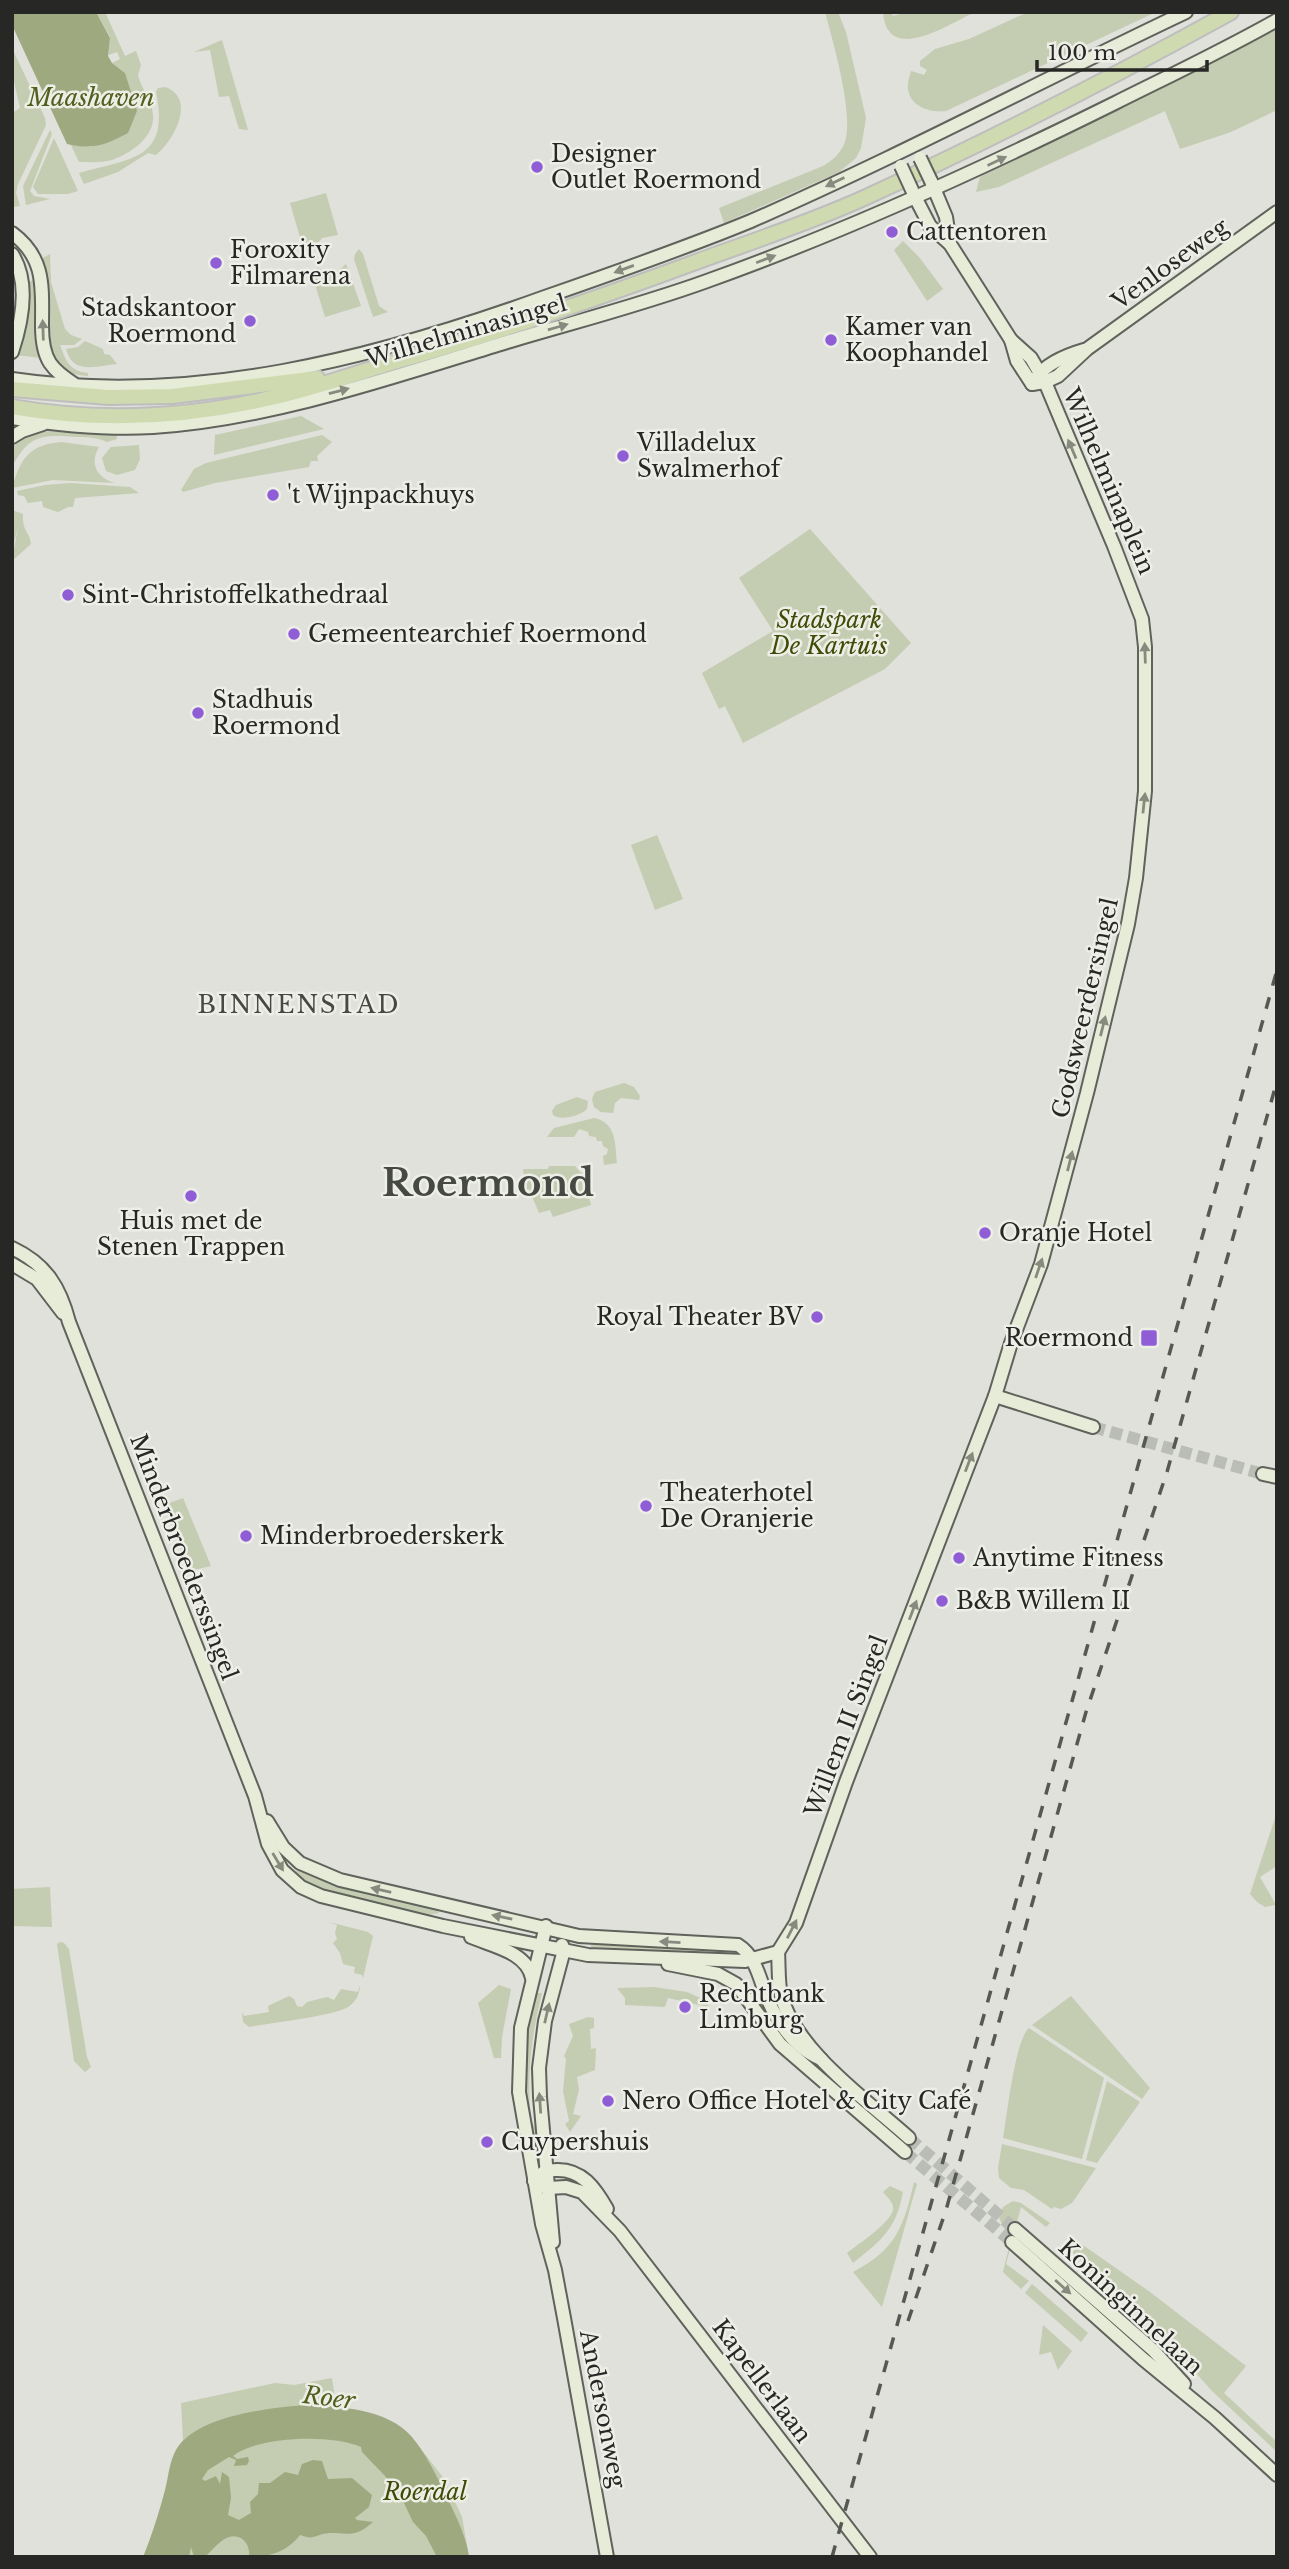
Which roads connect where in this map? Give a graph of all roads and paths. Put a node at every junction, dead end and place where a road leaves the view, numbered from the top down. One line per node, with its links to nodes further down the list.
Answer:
1 (1185, 12): 4 (main road, Wilhelminasingel)
2 (1231, 12): 13 (main road, Wilhelminasingel)
3 (1277, 20): 6 (main road, Wilhelminasingel, one-way to 3)
4 (914, 144): 5 (main road, Wilhelminasingel); 6 (main road, bridge)
5 (896, 153): 7 (main road, bridge); 15 (main road, Wilhelminasingel, one-way to 15)
6 (932, 185): 7 (main road, Wilhelminasingel); 10 (main road)
7 (914, 194): 10 (main road); 18 (main road, Wilhelminasingel, one-way to 7)
8 (1277, 212): 14 (main road, Venloseweg)
9 (13, 233): 15 (main road, one-way to 9)
10 (950, 244): 14 (main road)
11 (12, 254): 12 (main road)
12 (12, 352)
13 (348, 375): 16 (main road, Wilhelminasingel); 17 (main road, Wilhelminasingel)
14 (1039, 380): 20 (main road, Wilhelminaplein, one-way to 14)
15 (75, 385): 16 (main road, Wilhelminasingel)
16 (15, 386)
17 (13, 411): 18 (main road, Wilhelminasingel)
18 (47, 423): 19 (main road)
19 (12, 438)
20 (1142, 619): 24 (main road, Godsweerdersingel, one-way to 20)
21 (12, 1248): 23 (main road, Minderbroederssingel)
22 (12, 1264): 23 (main road, Minderbroederssingel)
23 (69, 1322): 28 (main road, Minderbroederssingel)
24 (995, 1396): 25 (main road); 33 (main road, Willem II Singel, one-way to 24)
25 (1093, 1427)
26 (1263, 1474): 27 (main road)
27 (1277, 1477)
28 (259, 1808): 29 (main road, Minderbroederssingel, one-way to 29); 30 (main road, Minderbroederssingel, one-way to 28)
29 (443, 1926): 31 (main road); 36 (main road)
30 (546, 1926): 31 (main road, Andersonweg); 32 (main road); 35 (main road, one-way to 30)
31 (541, 1945): 32 (main road); 36 (main road, Andersonweg)
32 (564, 1950): 34 (main road); 40 (main road, Andersonweg, one-way to 32)
33 (778, 1952): 35 (main road); 37 (main road)
34 (655, 1959): 35 (main road); 39 (main road)
35 (752, 1961): 37 (main road)
36 (532, 1978): 41 (main road, Andersonweg)
37 (821, 2059): 38 (main road)
38 (909, 2138)
39 (905, 2152)
40 (546, 2170): 41 (main road); 42 (main road, Andersonweg); 43 (main road, Kapellerlaan)
41 (534, 2181): 42 (main road, Kapellerlaan); 45 (main road, Andersonweg)
42 (548, 2188): 43 (main road, Kapellerlaan); 45 (main road, Andersonweg)
43 (620, 2231): 48 (main road, Kapellerlaan)
44 (1014, 2235): 46 (main road, Koninginnelaan)
45 (555, 2270): 47 (main road, Andersonweg)
46 (1277, 2475)
47 (607, 2557)
48 (870, 2557)

